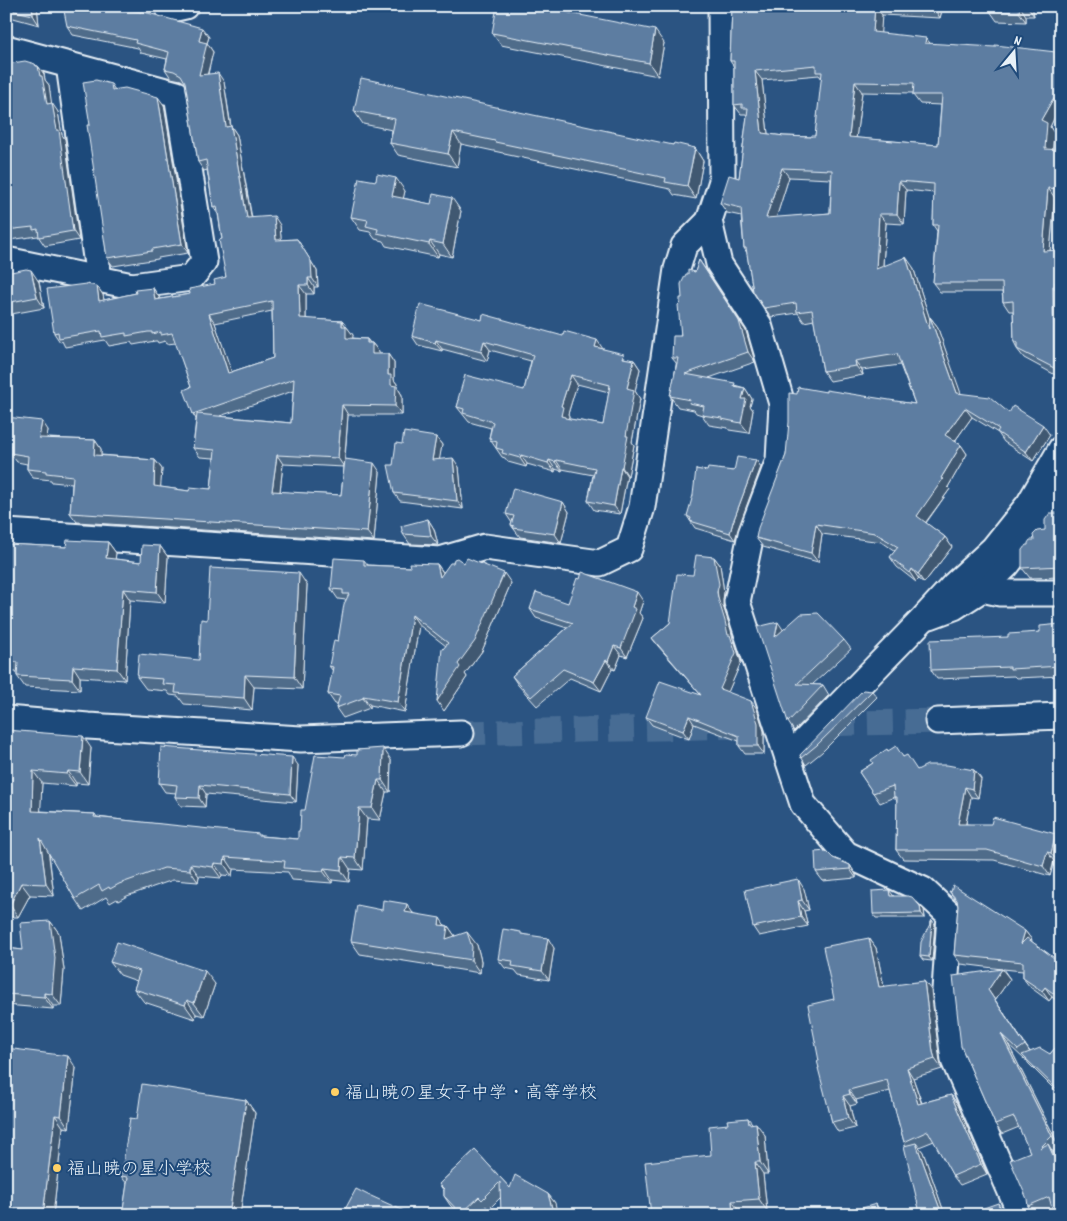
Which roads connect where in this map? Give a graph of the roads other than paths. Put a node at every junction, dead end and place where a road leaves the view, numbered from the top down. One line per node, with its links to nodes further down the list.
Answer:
1 (167, 6): 2 (street)
2 (185, 6)
3 (721, 6): 6 (street)
4 (6, 48): 5 (street)
5 (69, 65): 8 (street); 8 (street)
6 (709, 220): 11 (street); 19 (street)
7 (6, 260): 8 (street)
8 (99, 279)
9 (1061, 449): 14 (street)
10 (1061, 492): 12 (street)
11 (6, 532)
12 (982, 589): 13 (street); 14 (street)
13 (1061, 592)
14 (923, 619): 19 (street)
15 (1061, 716): 17 (street)
16 (6, 719): 18 (street)
17 (938, 721)
18 (461, 733)
19 (788, 758): 20 (street)
20 (1021, 1215)

